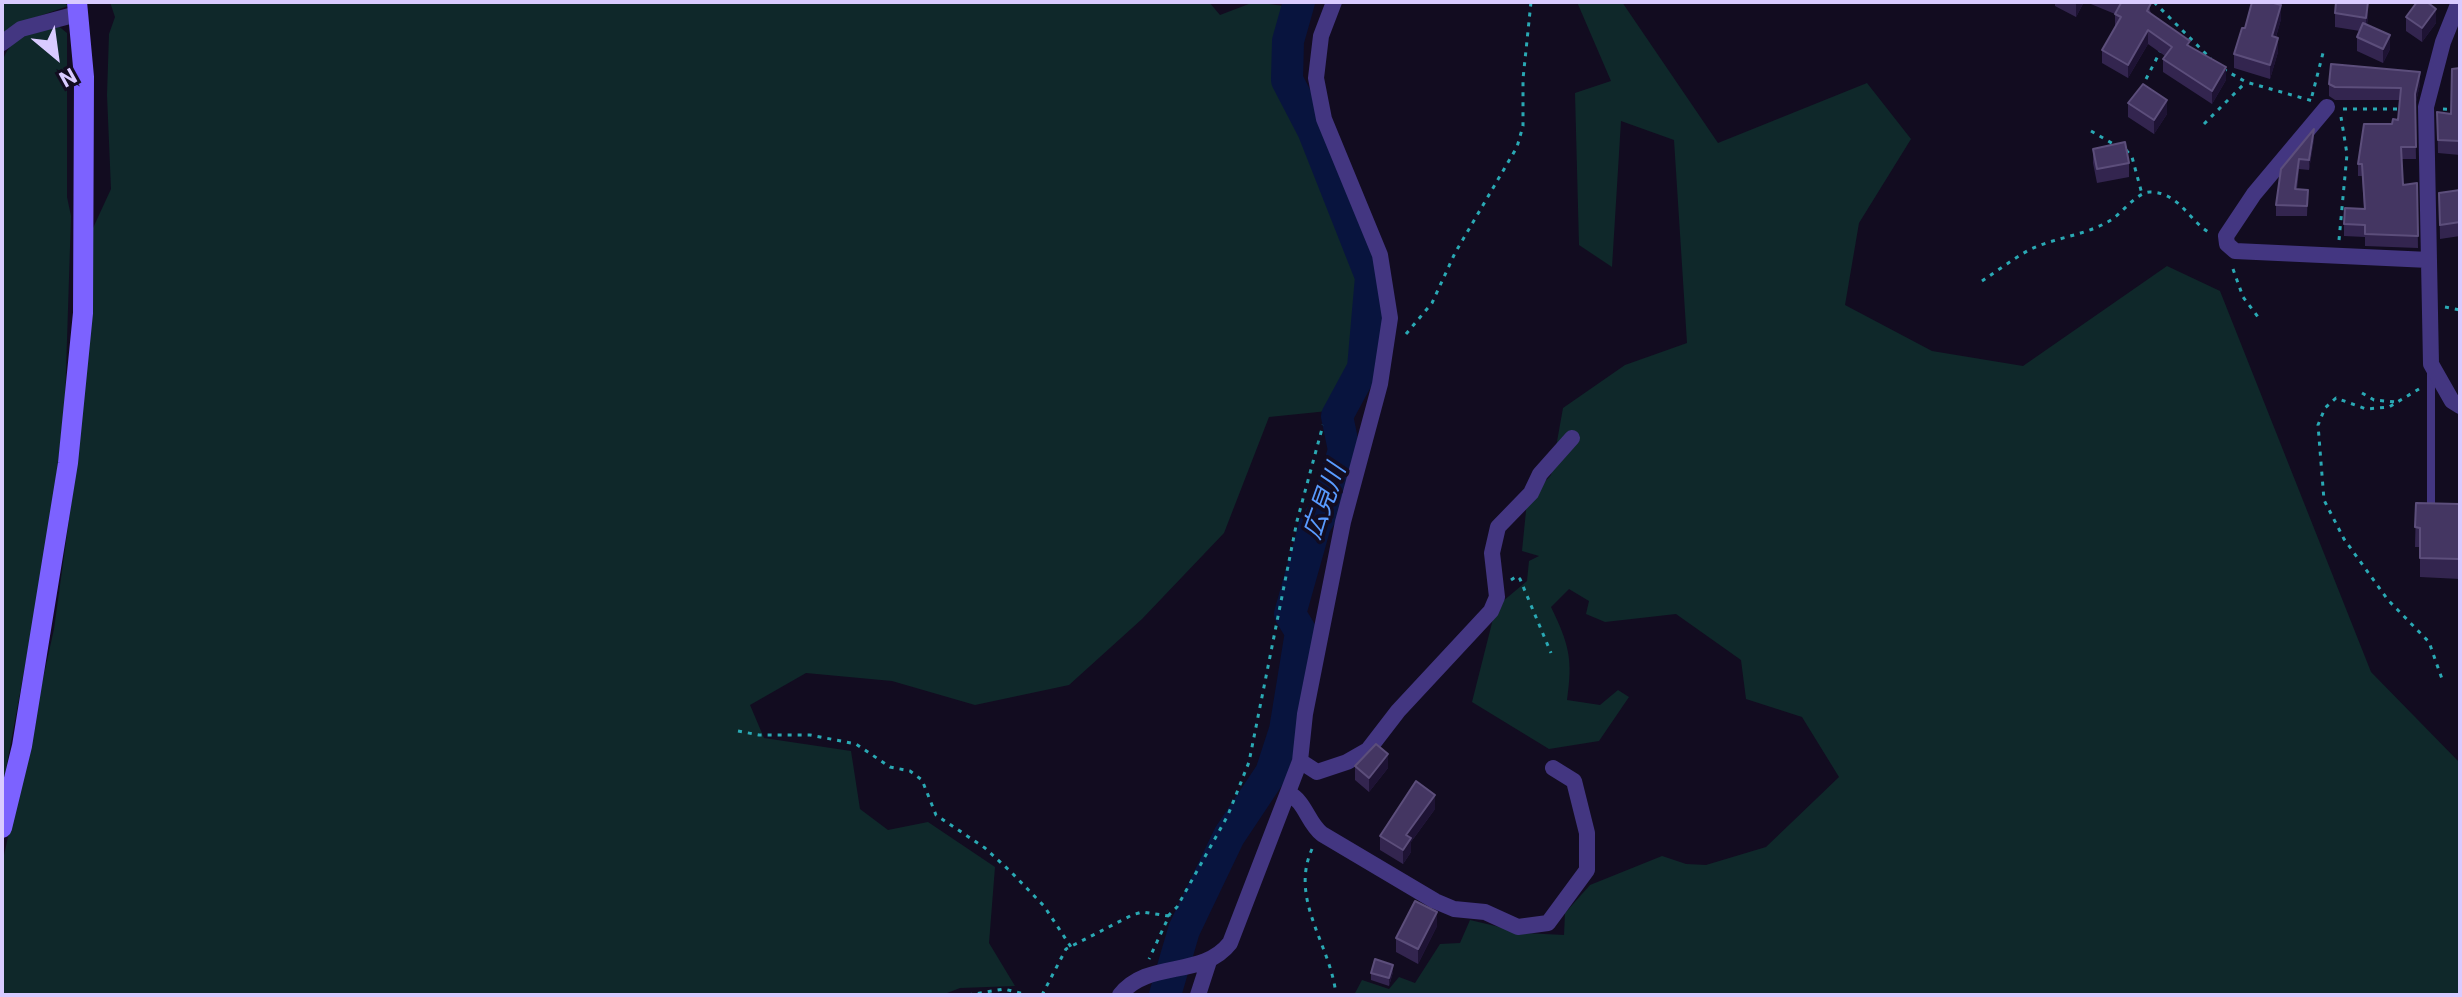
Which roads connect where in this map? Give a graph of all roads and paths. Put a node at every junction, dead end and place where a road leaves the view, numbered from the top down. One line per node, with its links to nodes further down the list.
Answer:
1 (1334, 2): 21 (street)
2 (1531, 2): 21 (path)
3 (2154, 2): 10 (path)
4 (2459, 2): 12 (street)
5 (77, 8): 6 (street); 36 (street)
6 (2, 43)
7 (2161, 49): 9 (path)
8 (2323, 53): 11 (path)
9 (2146, 79)
10 (2246, 82): 11 (path); 13 (path)
11 (2319, 103): 16 (street)
12 (2426, 107): 17 (path); 18 (street)
13 (2204, 124)
14 (2091, 131): 15 (path)
15 (2142, 194): 16 (path); 19 (path)
16 (2231, 243): 17 (street); 20 (path)
17 (2337, 258): 18 (street)
18 (2429, 260): 22 (street)
19 (1982, 281)
20 (2261, 321)
21 (1385, 348): 33 (street)
22 (2430, 370): 24 (path); 25 (street); 28 (lane)
23 (2362, 393): 24 (path)
24 (2398, 403): 31 (path)
25 (2460, 406)
26 (1323, 425): 38 (path)
27 (1572, 438): 29 (street)
28 (2431, 512)
29 (1497, 597): 30 (path); 33 (street)
30 (1551, 653)
31 (2442, 679)
32 (738, 731): 39 (path)
33 (1300, 761): 35 (street)
34 (1553, 768): 37 (street)
35 (1288, 793): 37 (street); 40 (street)
36 (2, 828)
37 (1322, 834): 47 (path)
38 (1168, 916): 39 (path); 41 (path)
39 (1071, 947): 44 (path)
40 (1206, 963): 41 (street); 46 (street)
41 (1147, 975): 45 (street)
42 (968, 995): 43 (path)
43 (1028, 995)
44 (1042, 995)
45 (1120, 995)
46 (1198, 995)
47 (1336, 995)

